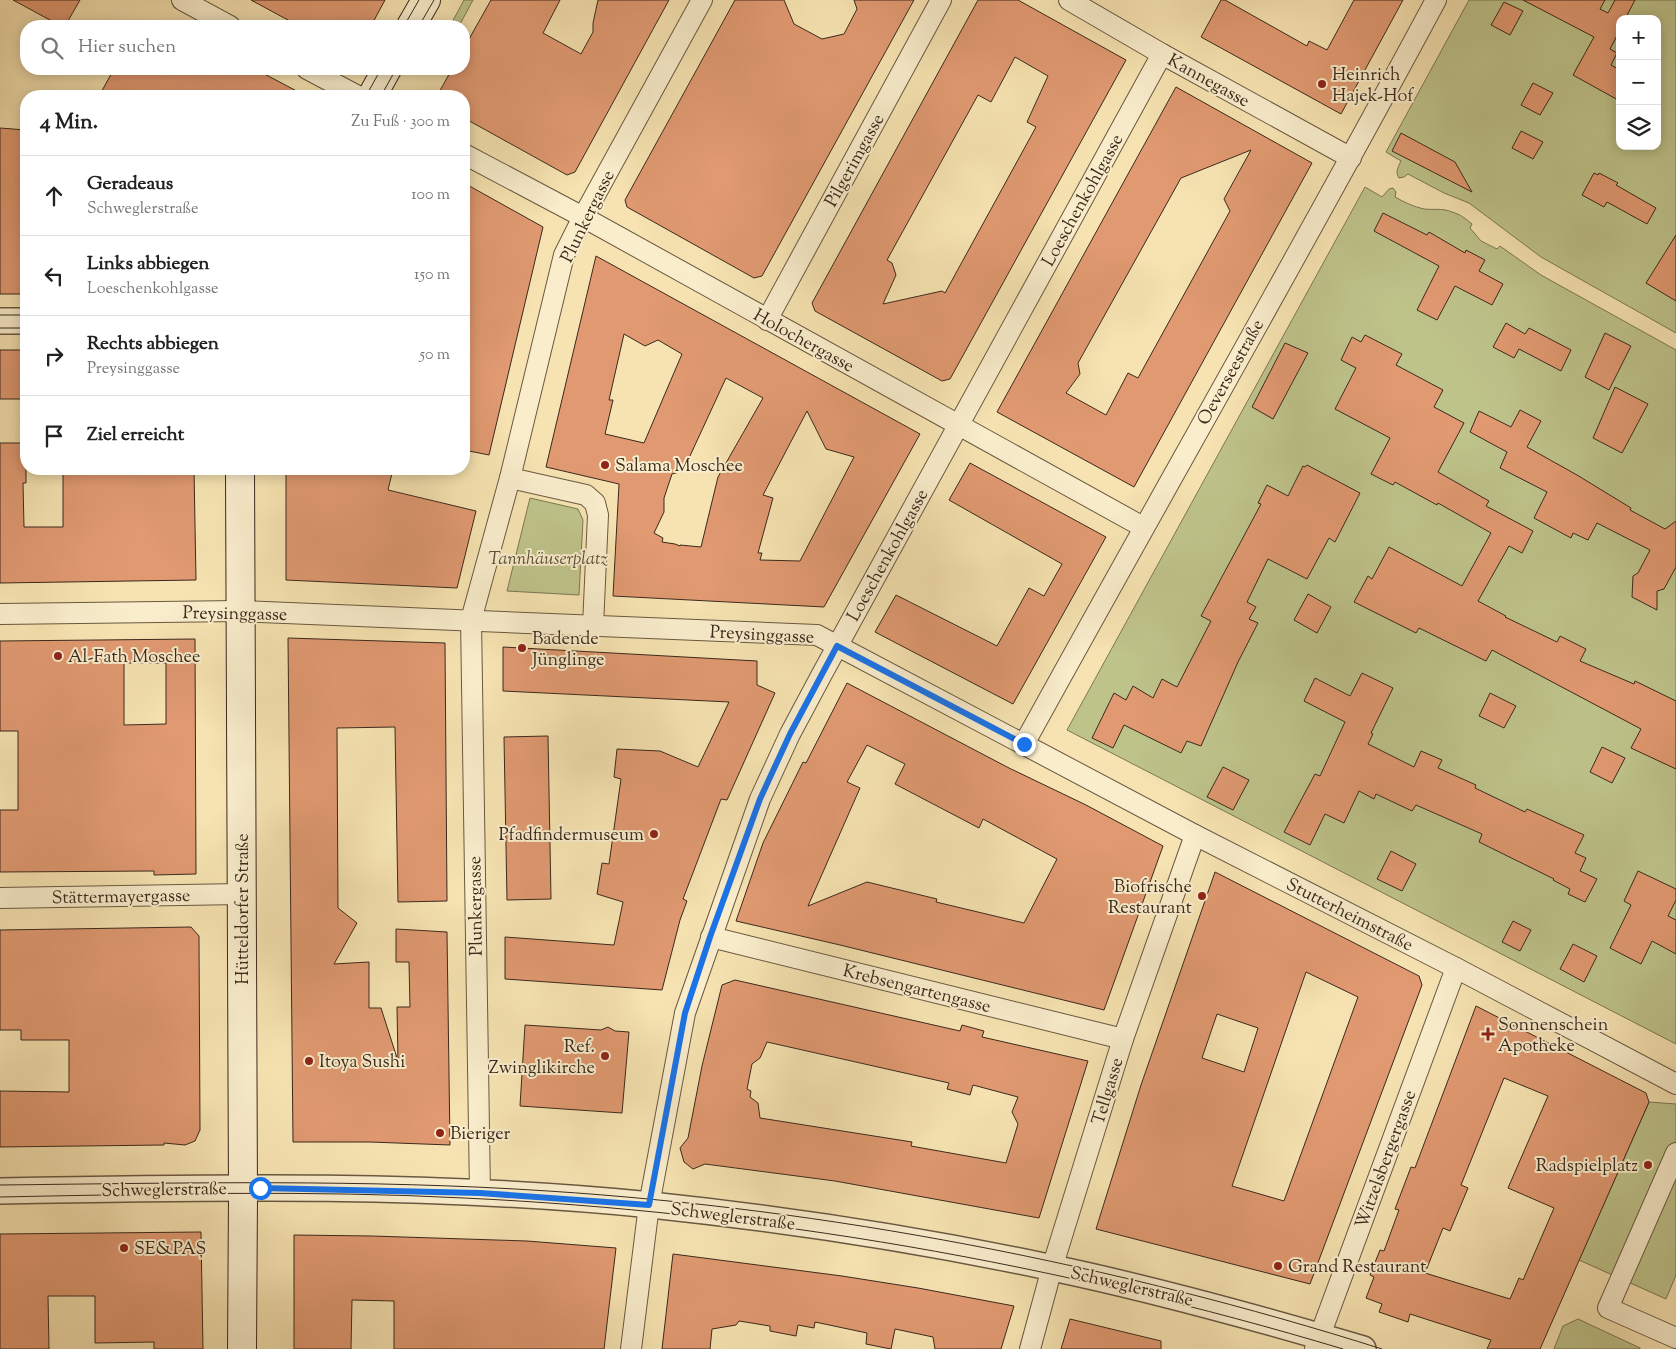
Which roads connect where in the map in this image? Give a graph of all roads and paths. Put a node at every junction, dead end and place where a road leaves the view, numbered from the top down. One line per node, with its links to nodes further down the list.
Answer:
1 (182, 0): 7 (street)
2 (426, 0): 8 (main road)
3 (702, 0): 16 (street, Plunkergasse)
4 (941, 0): 17 (street, Pilgerimgasse)
5 (1069, 0): 9 (street, Kannegasse)
6 (1436, 0): 15 (street, Oeverseestraße)
7 (219, 20)
8 (414, 20)
9 (1162, 54): 15 (street, Kannegasse); 20 (street, Loeschenkohlgasse)
10 (318, 75): 12 (street)
11 (384, 75): 13 (main road)
12 (347, 90)
13 (375, 90)
14 (470, 157): 16 (street, Holochergasse)
15 (1351, 158): 23 (street, Oeverseestraße)
16 (582, 217): 17 (street, Holochergasse); 22 (street, Plunkergasse)
17 (767, 320): 20 (street, Holochergasse)
18 (0, 321): 19 (street)
19 (20, 321)
20 (959, 425): 23 (street, Holochergasse); 28 (street, Loeschenkohlgasse)
21 (240, 475): 24 (main road, Hütteldorfer Straße)
22 (510, 478): 26 (street); 27 (street)
23 (1143, 527): 29 (street, Oeverseestraße)
24 (240, 612): 25 (street, Preysinggasse); 26 (street, Preysinggasse); 31 (main road, Hütteldorfer Straße)
25 (0, 614)
26 (471, 620): 27 (street); 40 (street, Plunkergasse)
27 (593, 626): 28 (street, Preysinggasse)
28 (837, 646): 29 (street, Preysinggasse); 33 (street, Loeschenkohlgasse)
29 (1024, 744): 30 (street, Stutterheimstraße)
30 (1194, 835): 34 (street, Stutterheimstraße); 35 (street, Tellgasse)
31 (242, 894): 32 (street, Stättermayergasse); 38 (main road, Hütteldorfer Straße)
32 (0, 898)
33 (710, 937): 35 (street, Krebsengartengasse); 41 (street, Loeschenkohlgasse)
34 (1456, 968): 36 (street, Stutterheimstraße); 44 (street, Witzelsbergergasse)
35 (1123, 1039): 42 (street, Tellgasse)
36 (1676, 1084)
37 (1676, 1153): 43 (street)
38 (243, 1188): 39 (street, Schweglerstraße); 40 (street, Schweglerstraße); 45 (main road, Hütteldorfer Straße)
39 (0, 1191)
40 (480, 1193): 41 (street, Schweglerstraße)
41 (649, 1205): 42 (street, Schweglerstraße); 46 (street, Loeschenkohlgasse)
42 (1052, 1268): 44 (street, Schweglerstraße); 47 (street, Tellgasse)
43 (1676, 1338)
44 (1317, 1343): 48 (street, Schweglerstraße)
45 (242, 1349)
46 (631, 1349)
47 (1030, 1349)
48 (1363, 1349)

